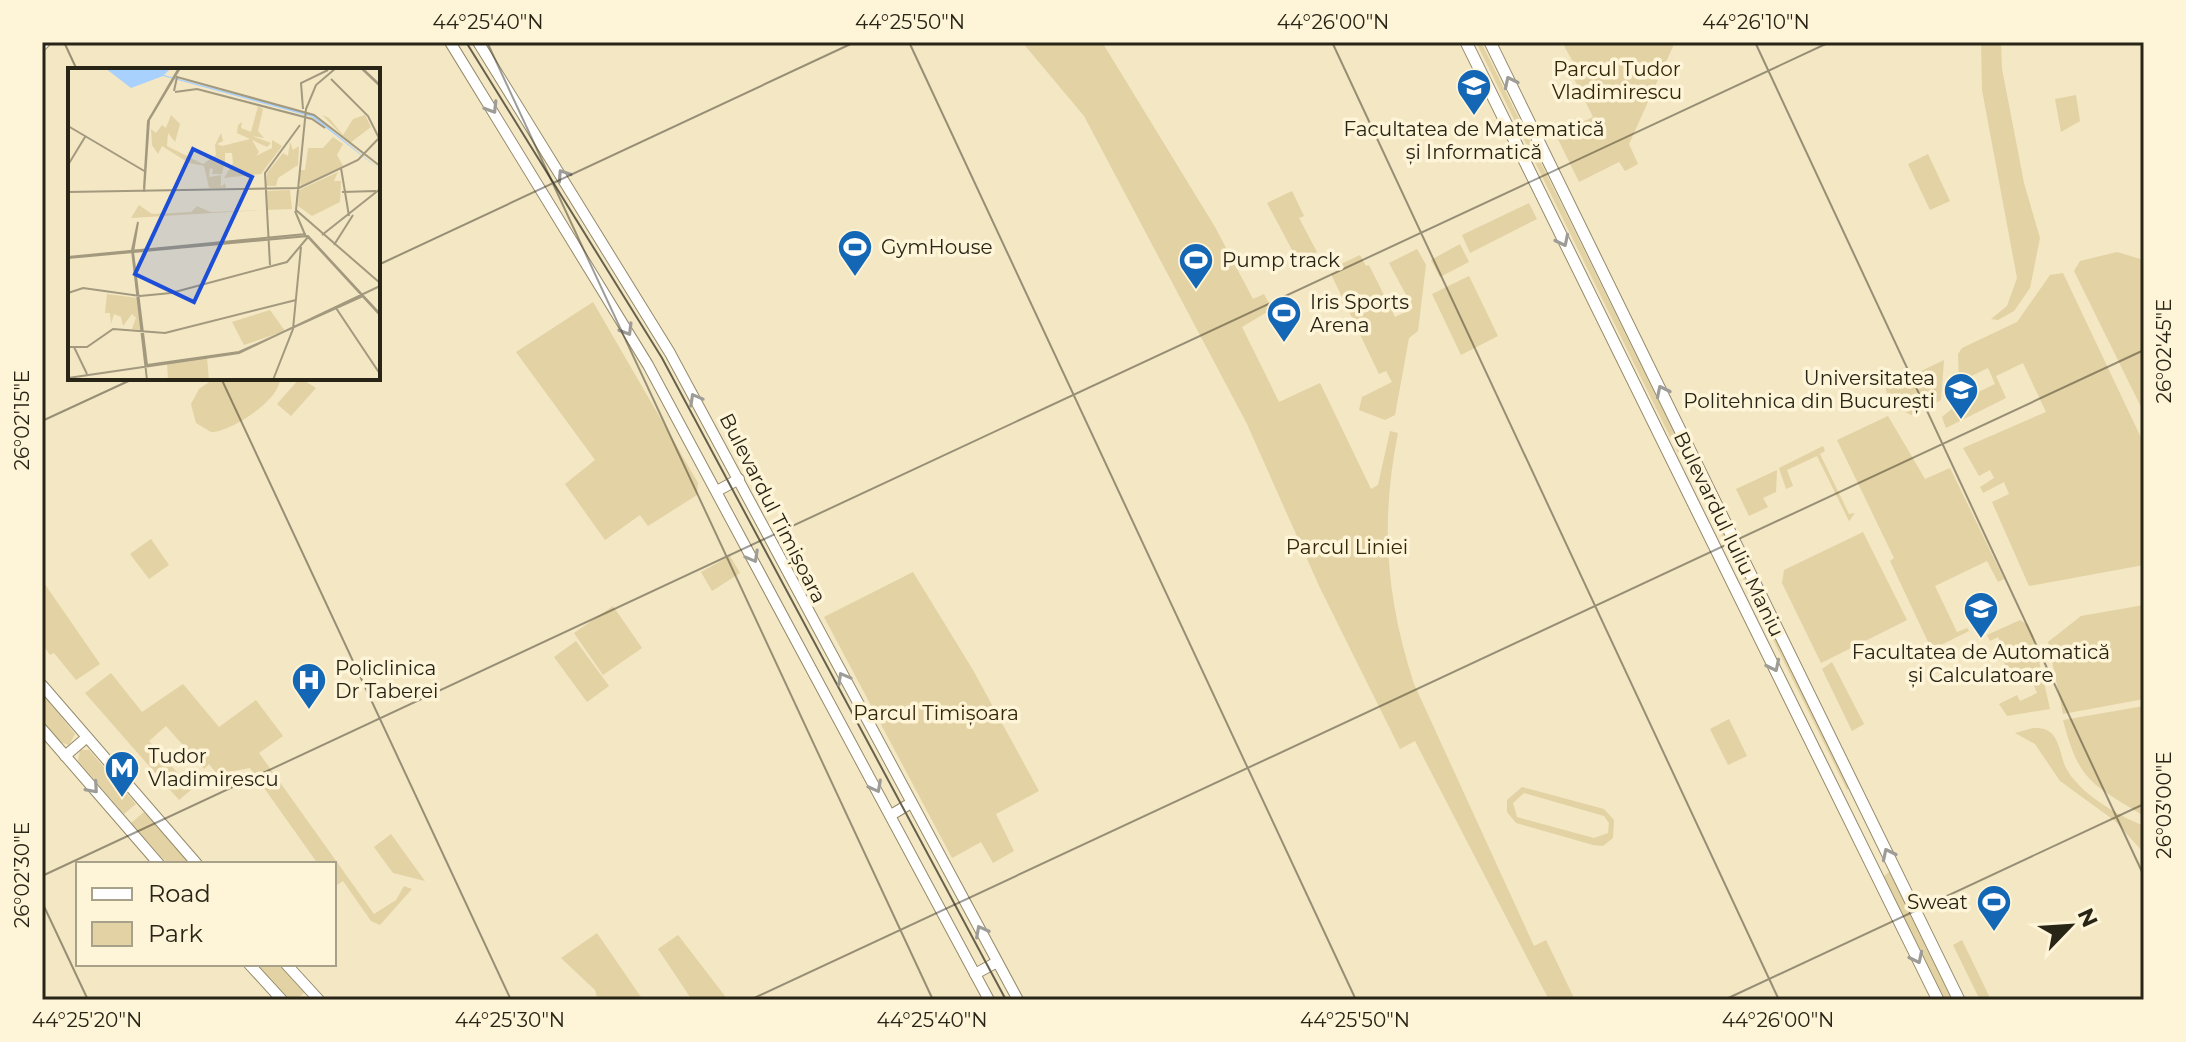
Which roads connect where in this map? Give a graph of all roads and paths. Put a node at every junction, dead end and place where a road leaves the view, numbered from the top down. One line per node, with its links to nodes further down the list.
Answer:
1 (450, 42): 6 (main road, Bulevardul Timișoara, one-way to 6)
2 (478, 42): 5 (main road, Bulevardul Timișoara, one-way to 2)
3 (1466, 42): 14 (main road, Bulevardul Iuliu Maniu, one-way to 14)
4 (1490, 42): 13 (main road, Bulevardul Iuliu Maniu, one-way to 4)
5 (739, 479): 6 (main road); 7 (main road, Bulevardul Timișoara)
6 (717, 491): 8 (main road, Bulevardul Timișoara, one-way to 8)
7 (808, 615): 8 (main road); 15 (main road, Bulevardul Timișoara, one-way to 7)
8 (790, 625): 16 (main road, Bulevardul Timișoara, one-way to 16)
9 (42, 685): 11 (main road)
10 (42, 729): 12 (main road)
11 (86, 738): 12 (main road); 18 (main road)
12 (65, 756): 17 (main road, one-way to 17)
13 (1857, 791): 14 (main road); 28 (main road, Bulevardul Iuliu Maniu, one-way to 13)
14 (1839, 800): 27 (main road, Bulevardul Iuliu Maniu, one-way to 27)
15 (911, 803): 16 (main road); 19 (main road, Bulevardul Timișoara, one-way to 15)
16 (891, 815): 22 (main road, Bulevardul Timișoara)
17 (157, 862)
18 (195, 862)
19 (997, 962): 22 (main road); 26 (main road, Bulevardul Timișoara)
20 (251, 966): 23 (main road)
21 (288, 966): 24 (main road)
22 (975, 974): 25 (main road, Bulevardul Timișoara)
23 (282, 1000)
24 (319, 1000)
25 (989, 1000)
26 (1018, 1000)
27 (1938, 1000)
28 (1959, 1000)

